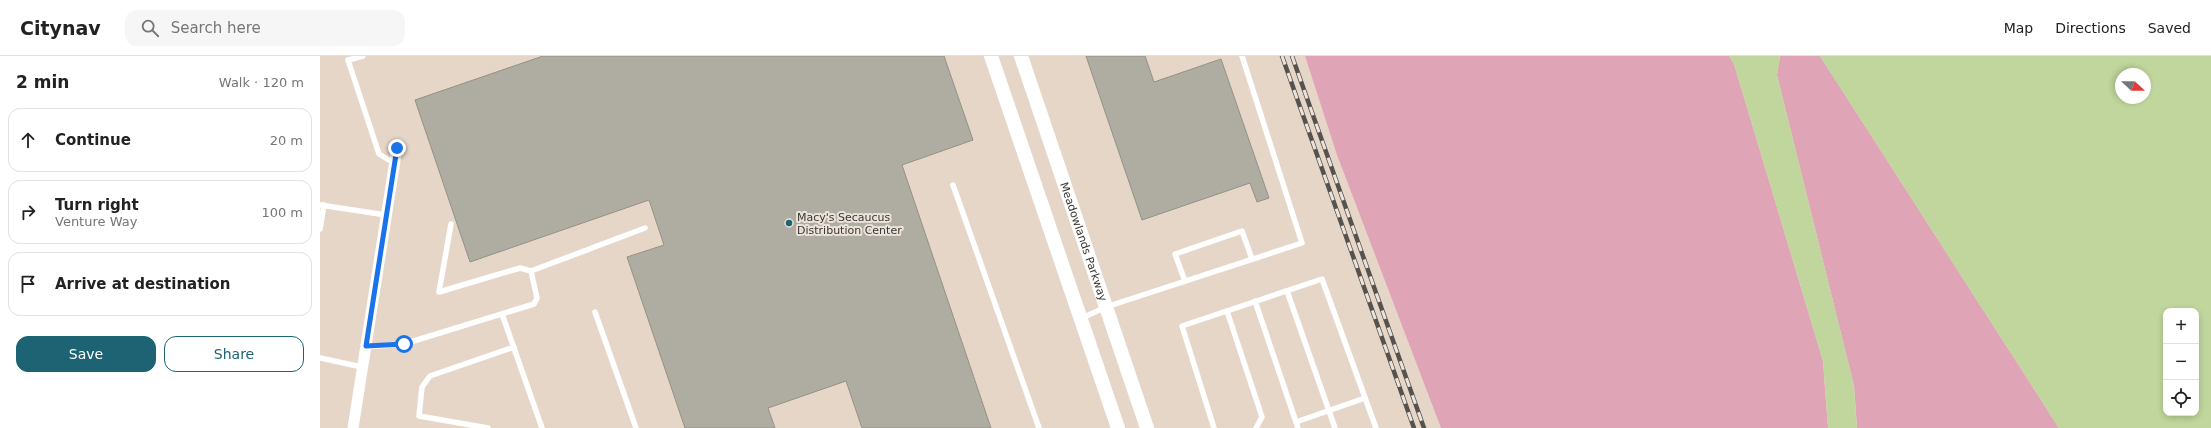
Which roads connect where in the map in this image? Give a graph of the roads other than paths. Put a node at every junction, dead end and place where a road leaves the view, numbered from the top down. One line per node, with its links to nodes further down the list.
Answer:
1 (363, 56): 6 (lane)
2 (991, 56): 22 (street)
3 (1021, 56): 18 (street, Meadowlands Parkway)
4 (1242, 56): 13 (lane)
5 (397, 148): 6 (street)
6 (394, 163): 9 (street)
7 (953, 185): 34 (lane)
8 (322, 205): 9 (lane); 12 (lane)
9 (386, 215): 23 (street)
10 (451, 224): 14 (lane)
11 (645, 228): 14 (lane)
12 (320, 229)
13 (1252, 259): 15 (lane); 15 (lane)
14 (531, 271): 21 (lane)
15 (1185, 281): 18 (lane)
16 (1287, 291): 17 (lane); 27 (lane); 28 (lane)
17 (1255, 302): 19 (lane); 29 (lane)
18 (1106, 307): 22 (lane); 36 (street, Meadowlands Parkway)
19 (1227, 311): 37 (lane); 38 (lane)
20 (595, 312): 33 (lane)
21 (502, 314): 23 (lane); 24 (lane)
22 (1080, 318): 35 (street)
23 (366, 346): 26 (street)
24 (514, 347): 31 (lane); 32 (lane)
25 (320, 358): 26 (lane)
26 (362, 367): 30 (street)
27 (1365, 398): 28 (lane); 41 (lane)
28 (1329, 410): 29 (lane); 40 (lane)
29 (1296, 422): 39 (lane)
30 (353, 428)
31 (488, 428)
32 (542, 428)
33 (636, 428)
34 (1039, 428)
35 (1118, 428)
36 (1147, 428)
37 (1214, 428)
38 (1256, 428)
39 (1298, 428)
40 (1335, 428)
41 (1376, 428)

